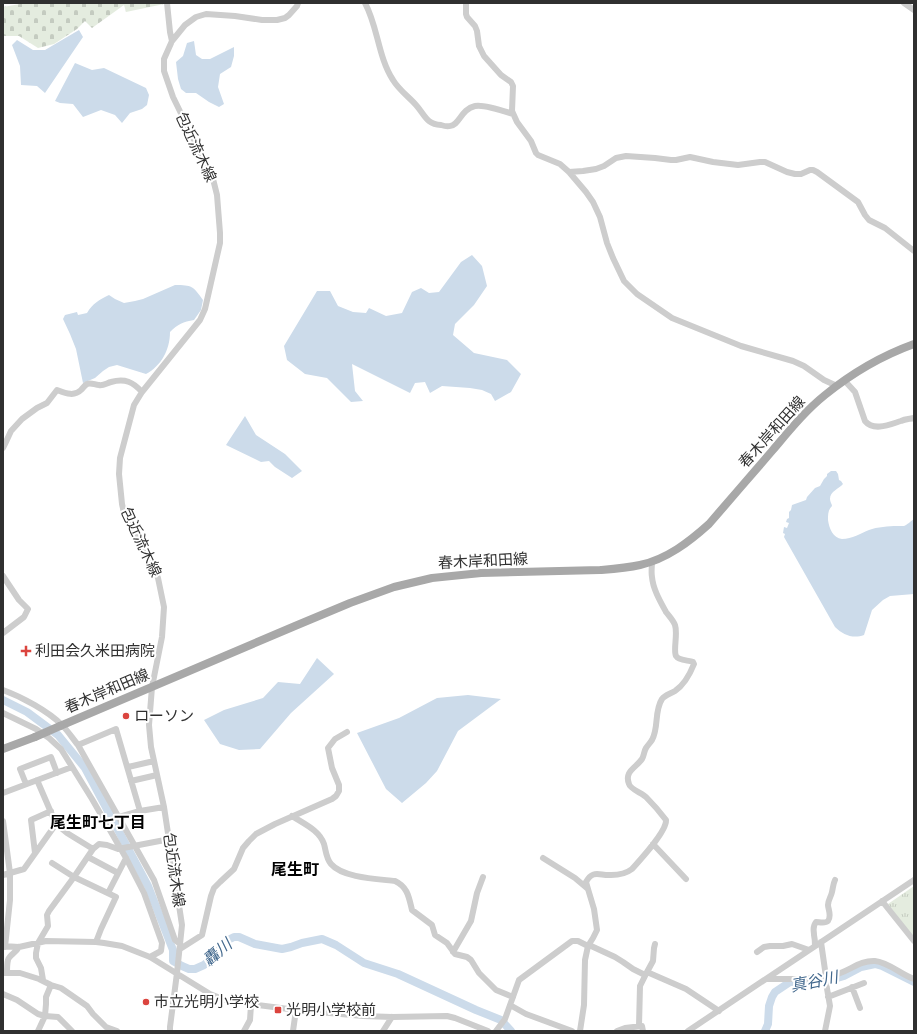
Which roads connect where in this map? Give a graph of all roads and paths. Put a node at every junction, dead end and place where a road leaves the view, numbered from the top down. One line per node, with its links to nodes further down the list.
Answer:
1 (167, 3): 7 (street)
2 (298, 3): 7 (street, 包近流木線)
3 (365, 3): 8 (street)
4 (466, 3): 8 (street)
5 (904, 3): 6 (street)
6 (914, 10)
7 (172, 41): 14 (street, 包近流木線)
8 (513, 114): 9 (street)
9 (569, 172): 10 (street); 13 (street)
10 (914, 251)
11 (914, 344): 12 (main road, 春木岸和田線)
12 (844, 380): 13 (main road, 春木岸和田線); 15 (street)
13 (837, 386): 17 (main road, 春木岸和田線)
14 (142, 392): 16 (street); 20 (street, 包近流木線)
15 (914, 418)
16 (3, 448)
17 (652, 561): 20 (main road, 春木岸和田線); 44 (street)
18 (3, 576): 19 (street)
19 (3, 633)
20 (152, 687): 23 (main road, 春木岸和田線); 27 (street, 包近流木線)
21 (3, 690): 23 (street)
22 (3, 713): 28 (street)
23 (61, 726): 25 (street); 26 (main road, 春木岸和田線, bridge)
24 (347, 732): 39 (street)
25 (78, 745): 29 (street); 40 (street)
26 (3, 749)
27 (154, 761): 29 (street); 31 (street, 包近流木線)
28 (72, 767): 30 (street); 47 (street)
29 (128, 768): 33 (street)
30 (57, 773): 32 (street); 34 (street)
31 (157, 775): 33 (street); 36 (street, 包近流木線)
32 (38, 780): 34 (street); 37 (street)
33 (131, 781): 38 (street)
34 (26, 784): 35 (street)
35 (3, 793)
36 (164, 807): 38 (street); 43 (street, 包近流木線)
37 (51, 811): 42 (street); 48 (street)
38 (140, 811): 40 (street)
39 (292, 816): 71 (street); 73 (street)
40 (119, 817): 45 (street)
41 (3, 821): 54 (street)
42 (56, 824): 46 (street); 48 (street)
43 (170, 839): 45 (street); 71 (street, 包近流木線)
44 (653, 844): 57 (street); 60 (street)
45 (136, 846): 47 (street); 71 (street)
46 (93, 849): 47 (street); 49 (street)
47 (121, 849): 50 (street)
48 (35, 854): 54 (street)
49 (88, 857): 53 (street); 55 (street)
50 (126, 858): 53 (street); 75 (street)
51 (543, 858): 60 (street)
52 (52, 863): 55 (street)
53 (118, 873): 61 (street)
54 (6, 874): 69 (street)
55 (74, 877): 61 (street); 66 (street)
56 (483, 877): 73 (street)
57 (686, 879)
58 (835, 880): 72 (street)
59 (914, 880): 62 (street)
60 (588, 889): 68 (street)
61 (108, 893): 64 (street)
62 (882, 901): 63 (street); 65 (street)
63 (914, 941)
64 (96, 942): 66 (street); 75 (street)
65 (821, 942): 72 (street); 79 (street)
66 (38, 943): 70 (street); 82 (street)
67 (655, 944): 78 (street)
68 (588, 945): 78 (street); 87 (street); 107 (street)
69 (4, 947): 70 (street)
70 (19, 947): 77 (street)
71 (180, 948): 76 (street, 包近流木線)
72 (812, 948): 74 (street); 80 (street)
73 (453, 952): 87 (street)
74 (757, 952)
75 (150, 957): 76 (street)
76 (177, 971): 89 (street); 100 (street, 包近流木線)
77 (5, 973): 82 (street)
78 (646, 973): 93 (street); 96 (street)
79 (825, 977): 80 (street); 81 (street); 88 (street)
80 (766, 979): 93 (street)
81 (914, 979)
82 (43, 980): 84 (street)
83 (864, 982): 85 (street)
84 (51, 985): 94 (street); 99 (street)
85 (852, 987): 88 (street); 91 (street)
86 (3, 994): 94 (street)
87 (513, 997): 90 (street)
88 (828, 997): 110 (street)
89 (251, 1005): 92 (street); 101 (street)
90 (510, 1005): 105 (street); 106 (street)
91 (860, 1008)
92 (296, 1010): 95 (street); 102 (street)
93 (719, 1011): 109 (street)
94 (44, 1016): 97 (street); 98 (street)
95 (392, 1017): 103 (street); 104 (street)
96 (641, 1028): 108 (street)
97 (38, 1031)
98 (72, 1031)
99 (117, 1031)
100 (170, 1031)
101 (244, 1031)
102 (293, 1031)
103 (383, 1031)
104 (488, 1031)
105 (496, 1031)
106 (572, 1031)
107 (580, 1031)
108 (617, 1031)
109 (688, 1031)
110 (825, 1031)

